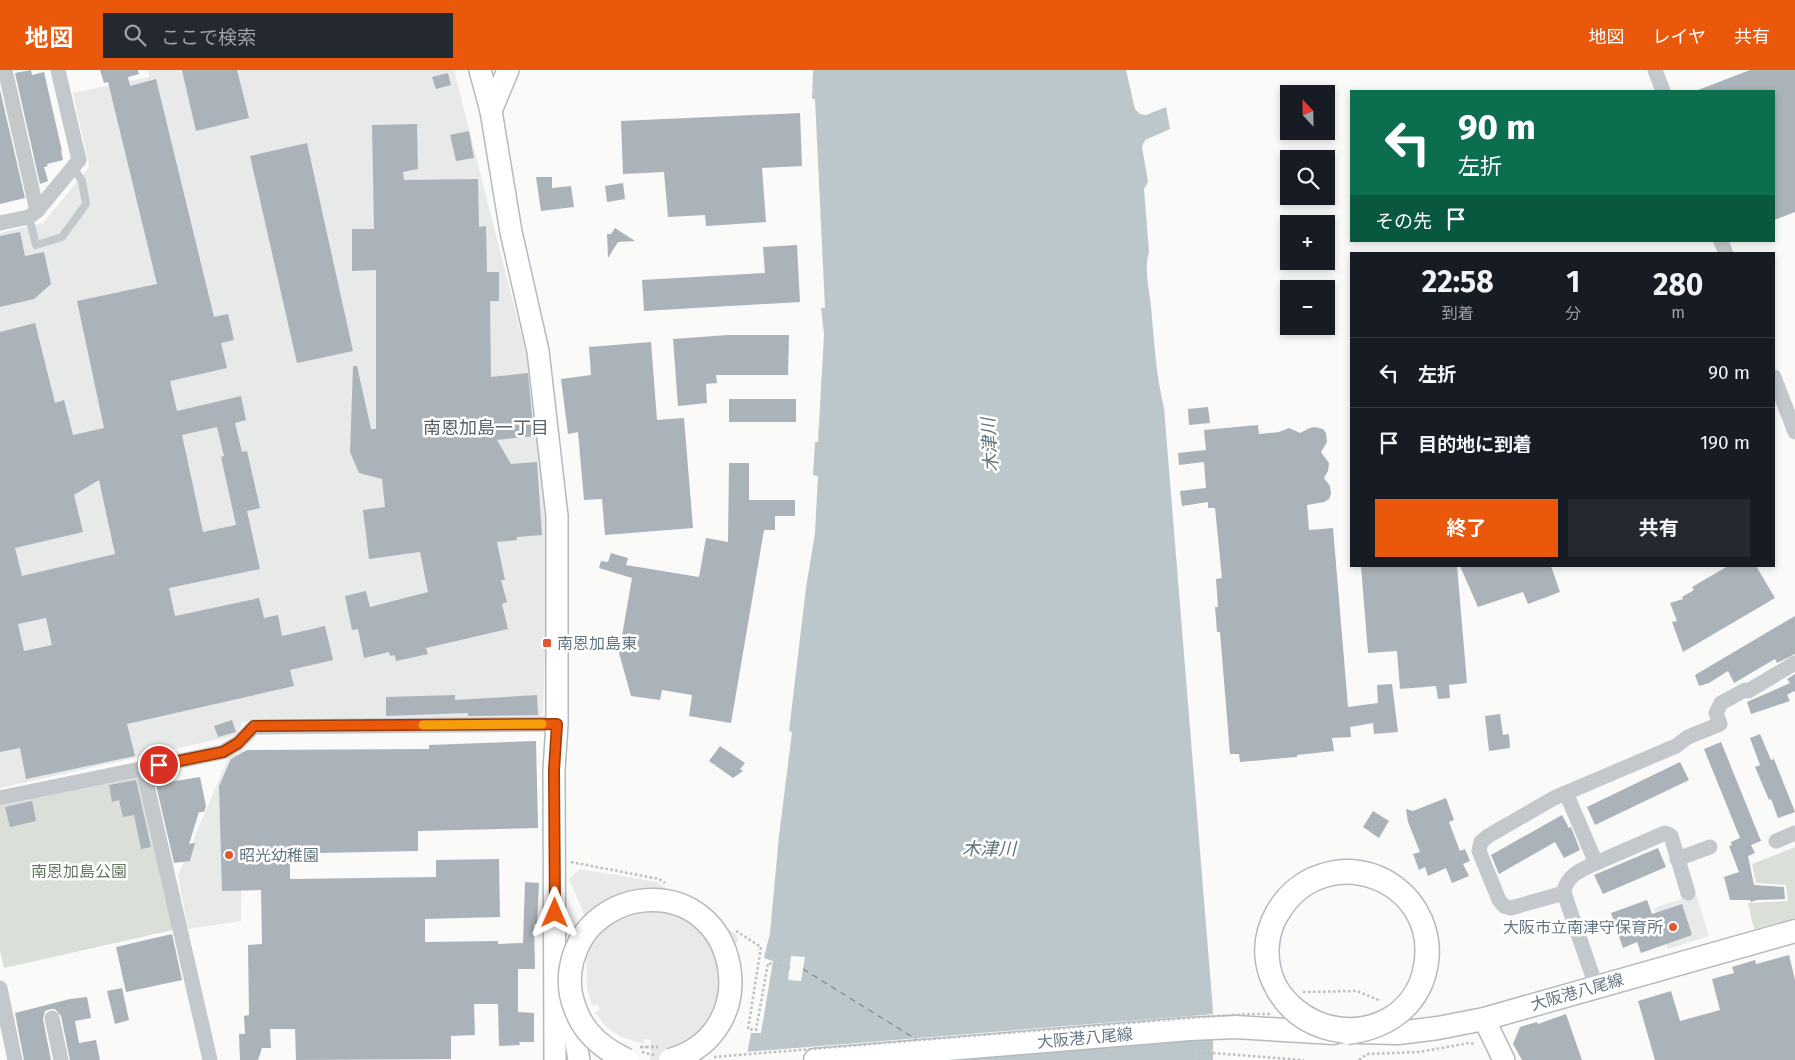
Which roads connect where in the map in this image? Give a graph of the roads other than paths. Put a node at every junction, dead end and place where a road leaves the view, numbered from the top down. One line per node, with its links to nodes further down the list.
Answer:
1 (5, 70): 9 (street)
2 (58, 70): 8 (street)
3 (480, 70): 7 (street)
4 (508, 70): 7 (street)
5 (1655, 70): 6 (street)
6 (1663, 90)
7 (491, 111): 14 (street)
8 (73, 167): 9 (street); 9 (lane)
9 (33, 214): 10 (street)
10 (0, 223)
11 (1775, 380): 12 (street)
12 (1795, 432)
13 (1795, 663): 16 (street)
14 (557, 724): 15 (street); 25 (street)
15 (143, 768): 17 (street); 35 (street)
16 (1566, 793): 22 (street); 23 (street)
17 (0, 798)
18 (1795, 833): 19 (street)
19 (1776, 841)
20 (1710, 847): 21 (street)
21 (1677, 859): 22 (street); 24 (street)
22 (1596, 863): 23 (street)
23 (1564, 893): 27 (street)
24 (1688, 893)
25 (555, 913): 36 (street); 37 (street)
26 (1795, 931): 27 (main road, 大阪港八尾線)
27 (1596, 986): 30 (main road, 大阪港八尾線)
28 (0, 993): 33 (street)
29 (52, 1018): 34 (street)
30 (1484, 1019): 38 (main road, 大阪港八尾線, bridge); 39 (street)
31 (634, 1053): 32 (main road, bridge)
32 (665, 1054)
33 (15, 1060)
34 (61, 1060)
35 (210, 1060)
36 (555, 1060)
37 (578, 1060)
38 (814, 1060)
39 (1504, 1060)

